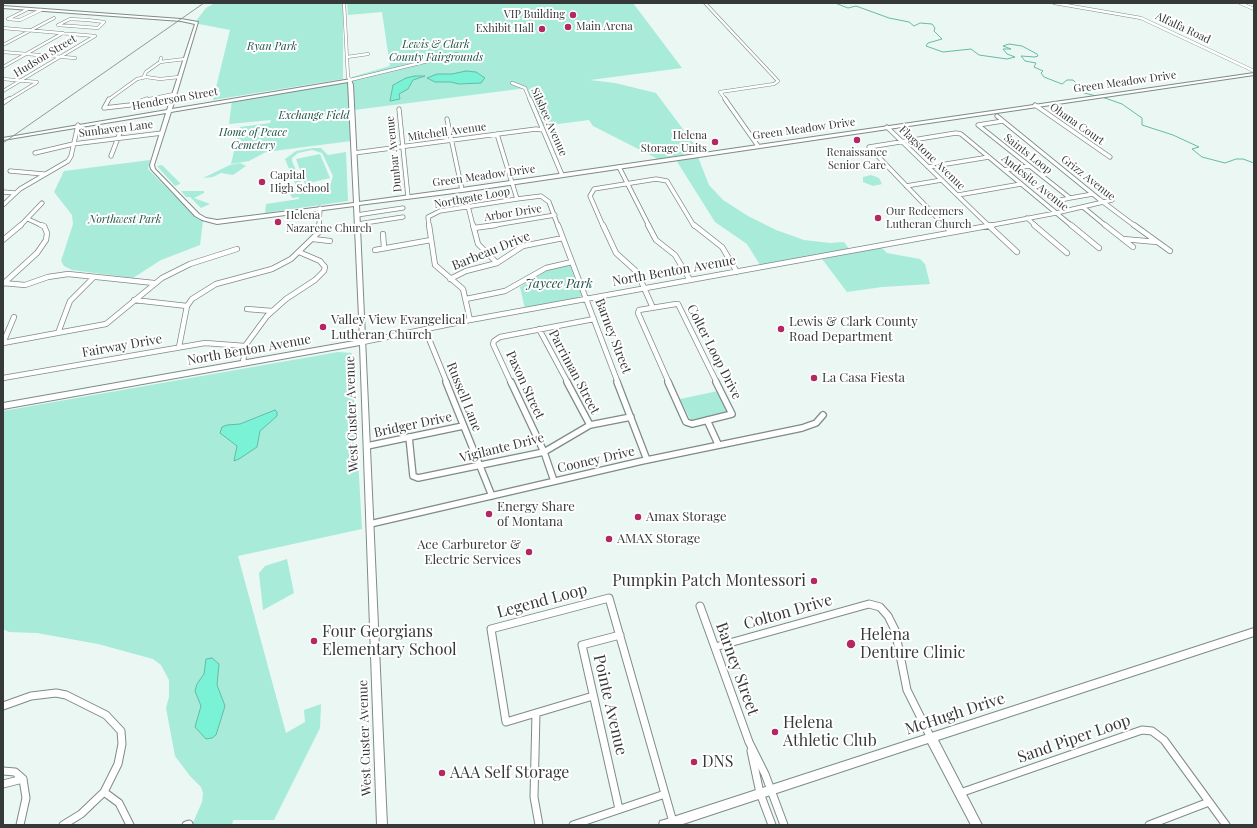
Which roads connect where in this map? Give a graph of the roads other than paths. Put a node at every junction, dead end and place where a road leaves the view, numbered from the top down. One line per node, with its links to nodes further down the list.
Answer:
1 (17, 3): 6 (main road)
2 (344, 3): 22 (street, West Custer Avenue)
3 (705, 3): 55 (street)
4 (1054, 3): 28 (street, Alfalfa Road)
5 (1240, 3): 8 (street)
6 (3, 7): 7 (main road)
7 (28, 9): 9 (main road); 9 (street)
8 (1254, 9)
9 (41, 10): 10 (main road)
10 (98, 14): 12 (street); 25 (main road)
11 (54, 18): 14 (street)
12 (88, 20): 12 (street)
13 (3, 28): 14 (street)
14 (30, 30): 15 (street); 16 (street)
15 (63, 33): 18 (street); 21 (street, Hudson Street)
16 (3, 45)
17 (3, 52): 18 (street)
18 (26, 54): 21 (street); 27 (street)
19 (368, 54): 22 (street)
20 (457, 54): 33 (street)
21 (60, 57): 23 (street); 32 (street, Hudson Street)
22 (347, 57): 33 (street, West Custer Avenue)
23 (75, 58)
24 (161, 58): 26 (street)
25 (185, 59): 26 (street); 29 (main road)
26 (160, 62): 30 (street)
27 (3, 67)
28 (1254, 72): 38 (main road, Green Meadow Drive)
29 (180, 77): 30 (street); 36 (main road)
30 (143, 78): 36 (street)
31 (3, 79): 32 (street)
32 (21, 80): 35 (street, Hudson Street); 37 (street)
33 (350, 80): 40 (main road, Henderson Street); 58 (main road, West Custer Avenue)
34 (512, 83): 47 (street, Silsbee Avenue)
35 (3, 91)
36 (174, 94): 40 (main road)
37 (3, 103)
38 (1035, 105): 45 (main road, Green Meadow Drive); 61 (street, Ohana Court)
39 (399, 109): 56 (street, Dunbar Avenue)
40 (169, 110): 44 (main road, Henderson Street); 48 (main road)
41 (996, 116): 43 (street, Grizz Avenue)
42 (447, 119): 52 (street)
43 (1003, 121): 63 (street, Saints Loop); 77 (street, Grizz Avenue)
44 (78, 125): 51 (main road, Henderson Street); 54 (street)
45 (887, 127): 53 (street, Flagstone Avenue); 55 (main road, Green Meadow Drive)
46 (121, 130): 50 (street)
47 (543, 130): 49 (street, Mitchell Avenue); 68 (street, Silsbee Avenue)
48 (162, 133): 50 (street, Sunhaven Lane); 89 (main road, Green Meadow Drive)
49 (497, 134): 52 (street, Mitchell Avenue); 70 (street)
50 (118, 138): 54 (street, Sunhaven Lane); 59 (street)
51 (3, 139)
52 (452, 140): 56 (street, Mitchell Avenue); 74 (street)
53 (902, 141): 60 (street, Andesite Avenue); 62 (street, Flagstone Avenue); 73 (street)
54 (73, 144): 57 (street, Sunhaven Lane); 67 (street)
55 (758, 146): 64 (main road, Green Meadow Drive)
56 (403, 147): 58 (street, Mitchell Avenue); 79 (street, Dunbar Avenue)
57 (35, 153)
58 (354, 153): 84 (main road, West Custer Avenue)
59 (110, 156)
60 (988, 157): 62 (street); 65 (street, Andesite Avenue)
61 (1110, 157)
62 (928, 166): 69 (street, Flagstone Avenue)
63 (1029, 166): 65 (street); 80 (street, Saints Loop)
64 (619, 167): 68 (main road, Green Meadow Drive); 71 (street)
65 (1004, 170): 72 (street, Andesite Avenue)
66 (10, 172): 67 (street)
67 (45, 174): 76 (street)
68 (562, 175): 70 (main road, Green Meadow Drive)
69 (942, 180): 73 (street); 78 (street, Flagstone Avenue)
70 (512, 182): 74 (main road, Green Meadow Drive); 81 (street)
71 (627, 184): 121 (street); 124 (street); 127 (street)
72 (1021, 184): 78 (street); 92 (street, Andesite Avenue)
73 (906, 186): 101 (street)
74 (462, 190): 79 (main road, Green Meadow Drive)
75 (3, 192): 76 (street)
76 (15, 193): 87 (street)
77 (1093, 194): 80 (street); 85 (street, Grizz Avenue)
78 (958, 195): 99 (street, Flagstone Avenue)
79 (408, 196): 84 (main road, Green Meadow Drive)
80 (1070, 198): 82 (street)
81 (517, 199): 88 (street, Northgate Loop); 94 (street, Barney Street)
82 (1061, 200)
83 (1112, 200): 85 (street, North Benton Avenue)
84 (357, 202): 89 (main road, Green Meadow Drive); 93 (main road, West Custer Avenue)
85 (1103, 202): 91 (street, North Benton Avenue); 109 (street, Grizz Avenue)
86 (42, 203): 97 (street)
87 (3, 205)
88 (468, 206): 100 (street); 107 (street, Northgate Loop)
89 (320, 208): 104 (street)
90 (403, 208): 93 (street)
91 (1083, 208): 92 (street, North Benton Avenue); 105 (street)
92 (1056, 213): 96 (street, North Benton Avenue); 112 (street, Andesite Avenue)
93 (357, 215): 98 (main road, West Custer Avenue)
94 (554, 215): 100 (street, Arbor Drive); 103 (street, Barney Street)
95 (403, 217): 98 (street)
96 (1027, 218): 99 (street, North Benton Avenue); 118 (street)
97 (28, 219): 106 (street); 125 (street)
98 (358, 224): 141 (main road, West Custer Avenue)
99 (989, 224): 101 (street, North Benton Avenue); 117 (street, Flagstone Avenue)
100 (474, 228): 120 (street)
101 (952, 232): 121 (street, North Benton Avenue)
102 (383, 234): 111 (street)
103 (563, 238): 119 (street, Barney Street); 120 (street, Barbeau Drive)
104 (313, 239): 108 (street); 116 (street)
105 (1123, 239): 109 (street); 110 (street)
106 (3, 240)
107 (431, 240): 111 (street); 123 (street, Northgate Loop)
108 (330, 241)
109 (1158, 242): 115 (street, Grizz Avenue)
110 (1133, 247)
111 (384, 248): 114 (street)
112 (1099, 248)
113 (237, 249): 126 (street)
114 (375, 250)
115 (1170, 251)
116 (299, 252): 131 (street); 134 (street)
117 (1017, 252)
118 (1066, 254)
119 (572, 262): 128 (street); 129 (street, Barney Street)
120 (497, 263): 123 (street, Barbeau Drive)
121 (737, 272): 124 (street, North Benton Avenue)
122 (94, 277): 125 (street); 126 (street); 140 (street)
123 (450, 279): 128 (street, Northgate Loop)
124 (690, 280): 127 (street, North Benton Avenue)
125 (3, 283)
126 (154, 283): 130 (street)
127 (644, 288): 129 (street, North Benton Avenue); 132 (street)
128 (466, 299): 137 (street, Northgate Loop)
129 (586, 299): 136 (street, Barney Street); 137 (street, North Benton Avenue)
130 (134, 300): 131 (street); 140 (street)
131 (187, 306): 144 (street)
132 (653, 308): 150 (street, Colter Loop Drive); 150 (street, Colter Loop Drive)
133 (247, 309): 134 (street)
134 (272, 311): 143 (street)
135 (14, 317): 142 (street)
136 (594, 319): 139 (street); 149 (street, Barney Street)
137 (470, 320): 138 (street, North Benton Avenue)
138 (425, 329): 141 (street, North Benton Avenue); 152 (street, Russell Lane)
139 (539, 329): 151 (street, Parriman Street); 156 (street, Paxon Street)
140 (58, 333): 142 (street)
141 (363, 342): 145 (main road, North Benton Avenue); 155 (main road, West Custer Avenue)
142 (3, 343)
143 (245, 346): 144 (street, Fairway Drive); 145 (street)
144 (179, 347): 146 (street, Fairway Drive)
145 (243, 363): 147 (main road, North Benton Avenue)
146 (3, 378)
147 (3, 406)
148 (823, 415): 154 (street, Cooney Drive)
149 (631, 417): 151 (street, Vigilante Drive); 157 (street, Barney Street)
150 (707, 420): 154 (street)
151 (590, 425): 156 (street, Vigilante Drive)
152 (463, 426): 153 (street, Bridger Drive); 158 (street, Russell Lane)
153 (409, 437): 155 (street, Bridger Drive); 158 (street, Vigilante Drive)
154 (718, 444): 157 (street, Cooney Drive)
155 (367, 446): 161 (main road, West Custer Avenue)
156 (544, 452): 158 (street, Vigilante Drive); 159 (street, Paxon Street)
157 (648, 460): 159 (street, Cooney Drive)
158 (480, 465): 160 (street, Russell Lane)
159 (554, 481): 160 (street, Cooney Drive)
160 (492, 496): 161 (street, Cooney Drive)
161 (370, 524): 185 (main road, West Custer Avenue)
162 (700, 606): 165 (street, Barney Street)
163 (1254, 632): 169 (main road, McHugh Drive)
164 (620, 635): 166 (street, Pointe Avenue); 168 (street, Legend Loop); 177 (street, Legend Loop)
165 (714, 647): 169 (street, Colton Drive); 170 (street, Barney Street)
166 (593, 696): 168 (street); 180 (street, Pointe Avenue)
167 (3, 706): 175 (street)
168 (536, 713): 186 (street)
169 (931, 738): 174 (main road, McHugh Drive); 176 (main road)
170 (749, 742): 174 (street); 178 (street)
171 (3, 771): 172 (street)
172 (23, 779): 173 (street); 182 (street)
173 (3, 784)
174 (772, 790): 178 (main road, McHugh Drive); 189 (street)
175 (104, 792): 183 (street); 184 (street)
176 (960, 793): 179 (street, Sand Piper Loop); 190 (main road)
177 (665, 794): 180 (street); 181 (street, Legend Loop)
178 (760, 794): 181 (main road, McHugh Drive); 188 (street)
179 (1209, 802): 191 (street); 192 (street, Sand Piper Loop)
180 (619, 809): 187 (street)
181 (669, 824)
182 (20, 825)
183 (63, 825)
184 (130, 825)
185 (382, 825)
186 (539, 825)
187 (573, 825)
188 (772, 825)
189 (784, 825)
190 (977, 825)
191 (1149, 825)
192 (1226, 825)

